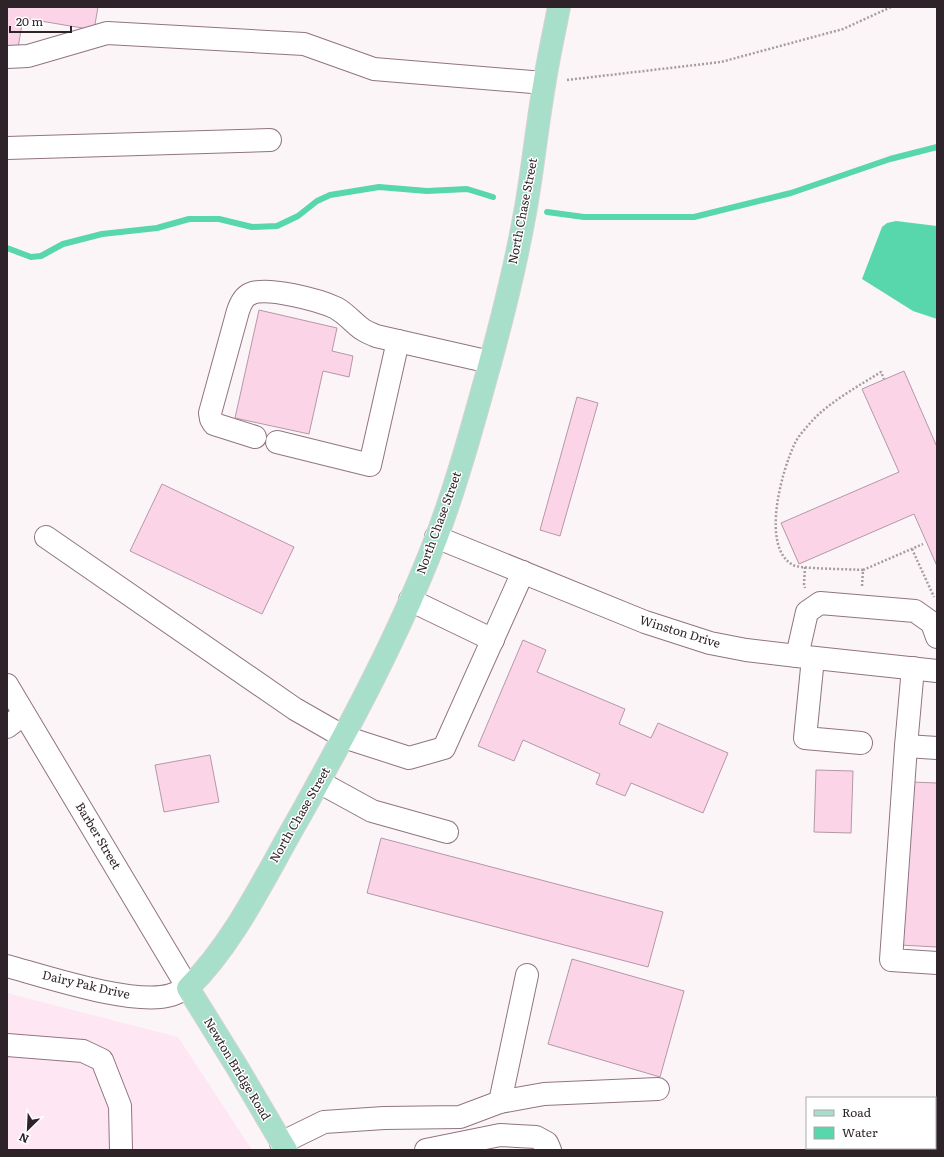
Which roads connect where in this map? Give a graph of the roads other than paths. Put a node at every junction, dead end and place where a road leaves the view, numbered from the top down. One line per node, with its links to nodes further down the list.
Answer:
1 (559, 7): 3 (main road, North Chase Street)
2 (7, 57): 3 (street)
3 (544, 82): 7 (main road, North Chase Street)
4 (270, 140): 5 (street)
5 (7, 148)
6 (398, 341): 7 (street); 8 (street); 9 (street)
7 (490, 362): 11 (main road, North Chase Street)
8 (255, 437)
9 (277, 442)
10 (46, 537): 22 (street)
11 (436, 537): 12 (street, Winston Drive); 13 (main road, North Chase Street)
12 (523, 572): 15 (street); 16 (street, Winston Drive)
13 (410, 600): 15 (street); 22 (main road, North Chase Street)
14 (935, 621): 16 (street)
15 (493, 640): 22 (street)
16 (805, 657): 17 (street, Winston Drive); 23 (street)
17 (913, 668): 18 (street, Winston Drive); 24 (street)
18 (937, 671)
19 (7, 685): 20 (street, Barber Street)
20 (24, 714): 21 (street); 31 (street, Barber Street)
21 (7, 727)
22 (344, 737): 26 (main road, North Chase Street)
23 (861, 743)
24 (906, 746): 25 (street); 28 (street)
25 (937, 748)
26 (319, 782): 27 (street); 31 (main road, North Chase Street)
27 (447, 832)
28 (937, 963)
29 (7, 966): 31 (street, Dairy Pak Drive)
30 (527, 975): 34 (street)
31 (188, 988): 35 (main road, Newton Bridge Road)
32 (7, 1045): 36 (street)
33 (658, 1089): 34 (street)
34 (500, 1102): 35 (street)
35 (284, 1146)
36 (121, 1150)
37 (426, 1150): 38 (street)
38 (550, 1150)

